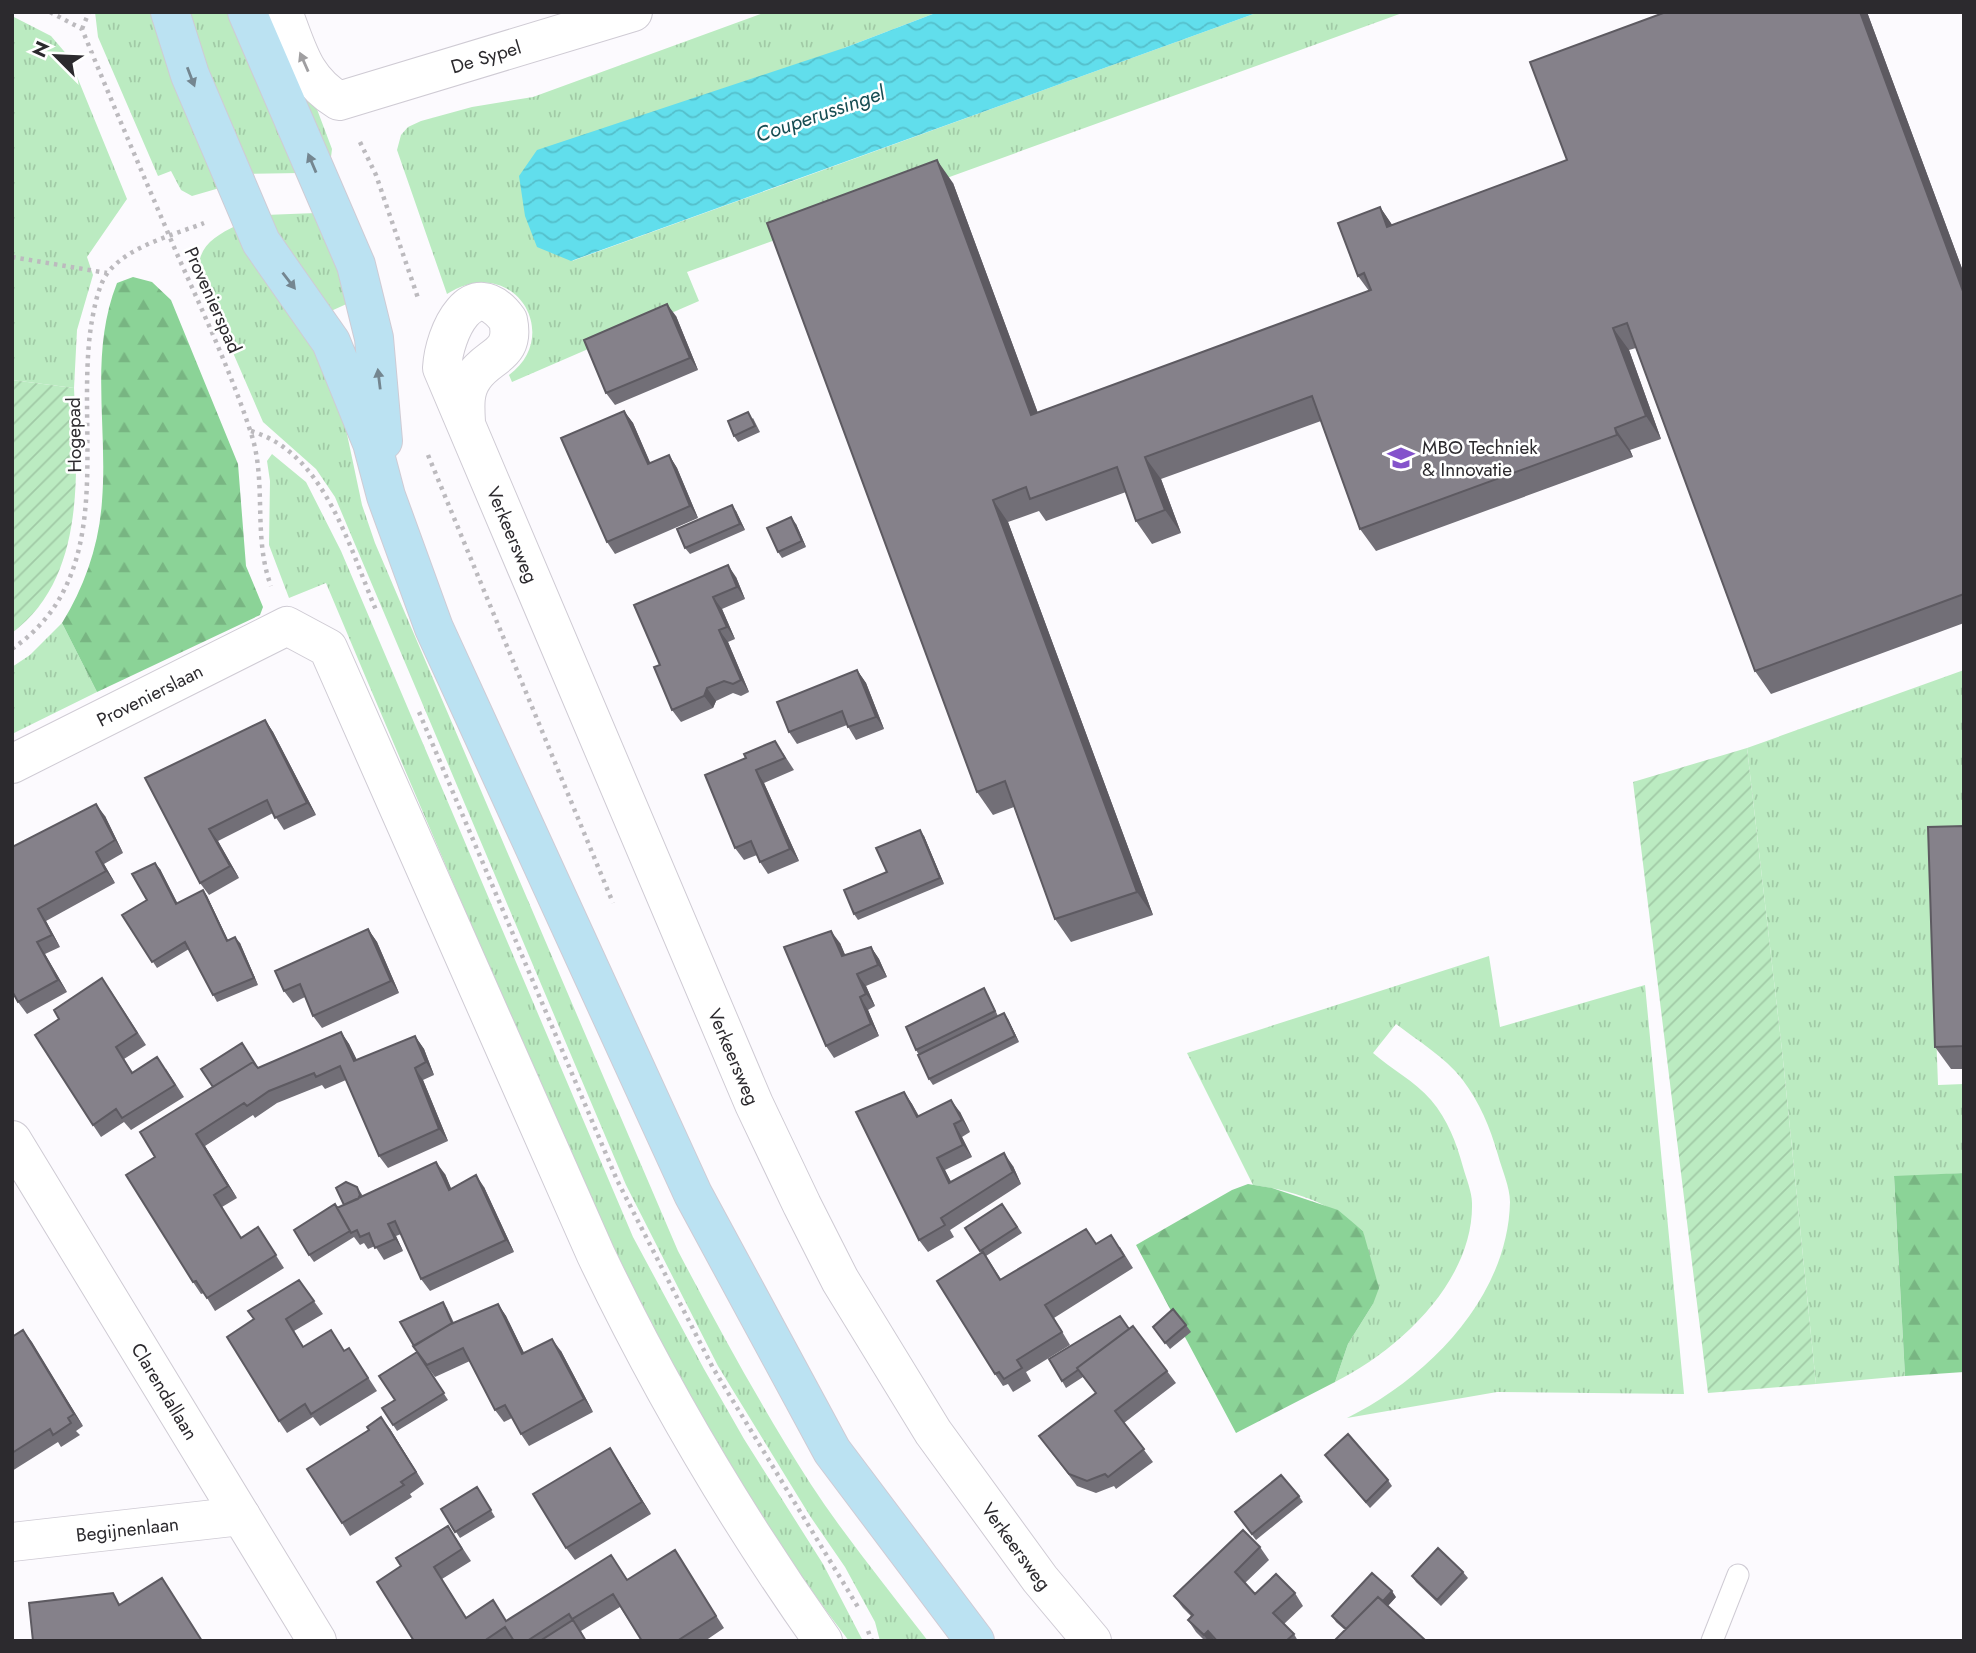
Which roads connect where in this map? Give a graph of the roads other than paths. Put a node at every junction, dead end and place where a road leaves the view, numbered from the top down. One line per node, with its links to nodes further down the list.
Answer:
1 (170, 12): 6 (main road, one-way to 6)
2 (247, 12): 6 (main road, one-way to 2)
3 (283, 12): 4 (street, De Sypel, one-way to 3)
4 (611, 16)
5 (466, 422): 15 (street, Verkeersweg)
6 (386, 496): 14 (main road)
7 (12, 764): 13 (street, Provenierslaan)
8 (12, 1140): 9 (street, Clarendallaan)
9 (241, 1516): 10 (street, Begijnenlaan); 12 (street, Clarendallaan)
10 (12, 1542)
11 (1738, 1575): 16 (lane)
12 (317, 1641)
13 (823, 1641)
14 (975, 1641)
15 (1092, 1641)
16 (1712, 1641)

